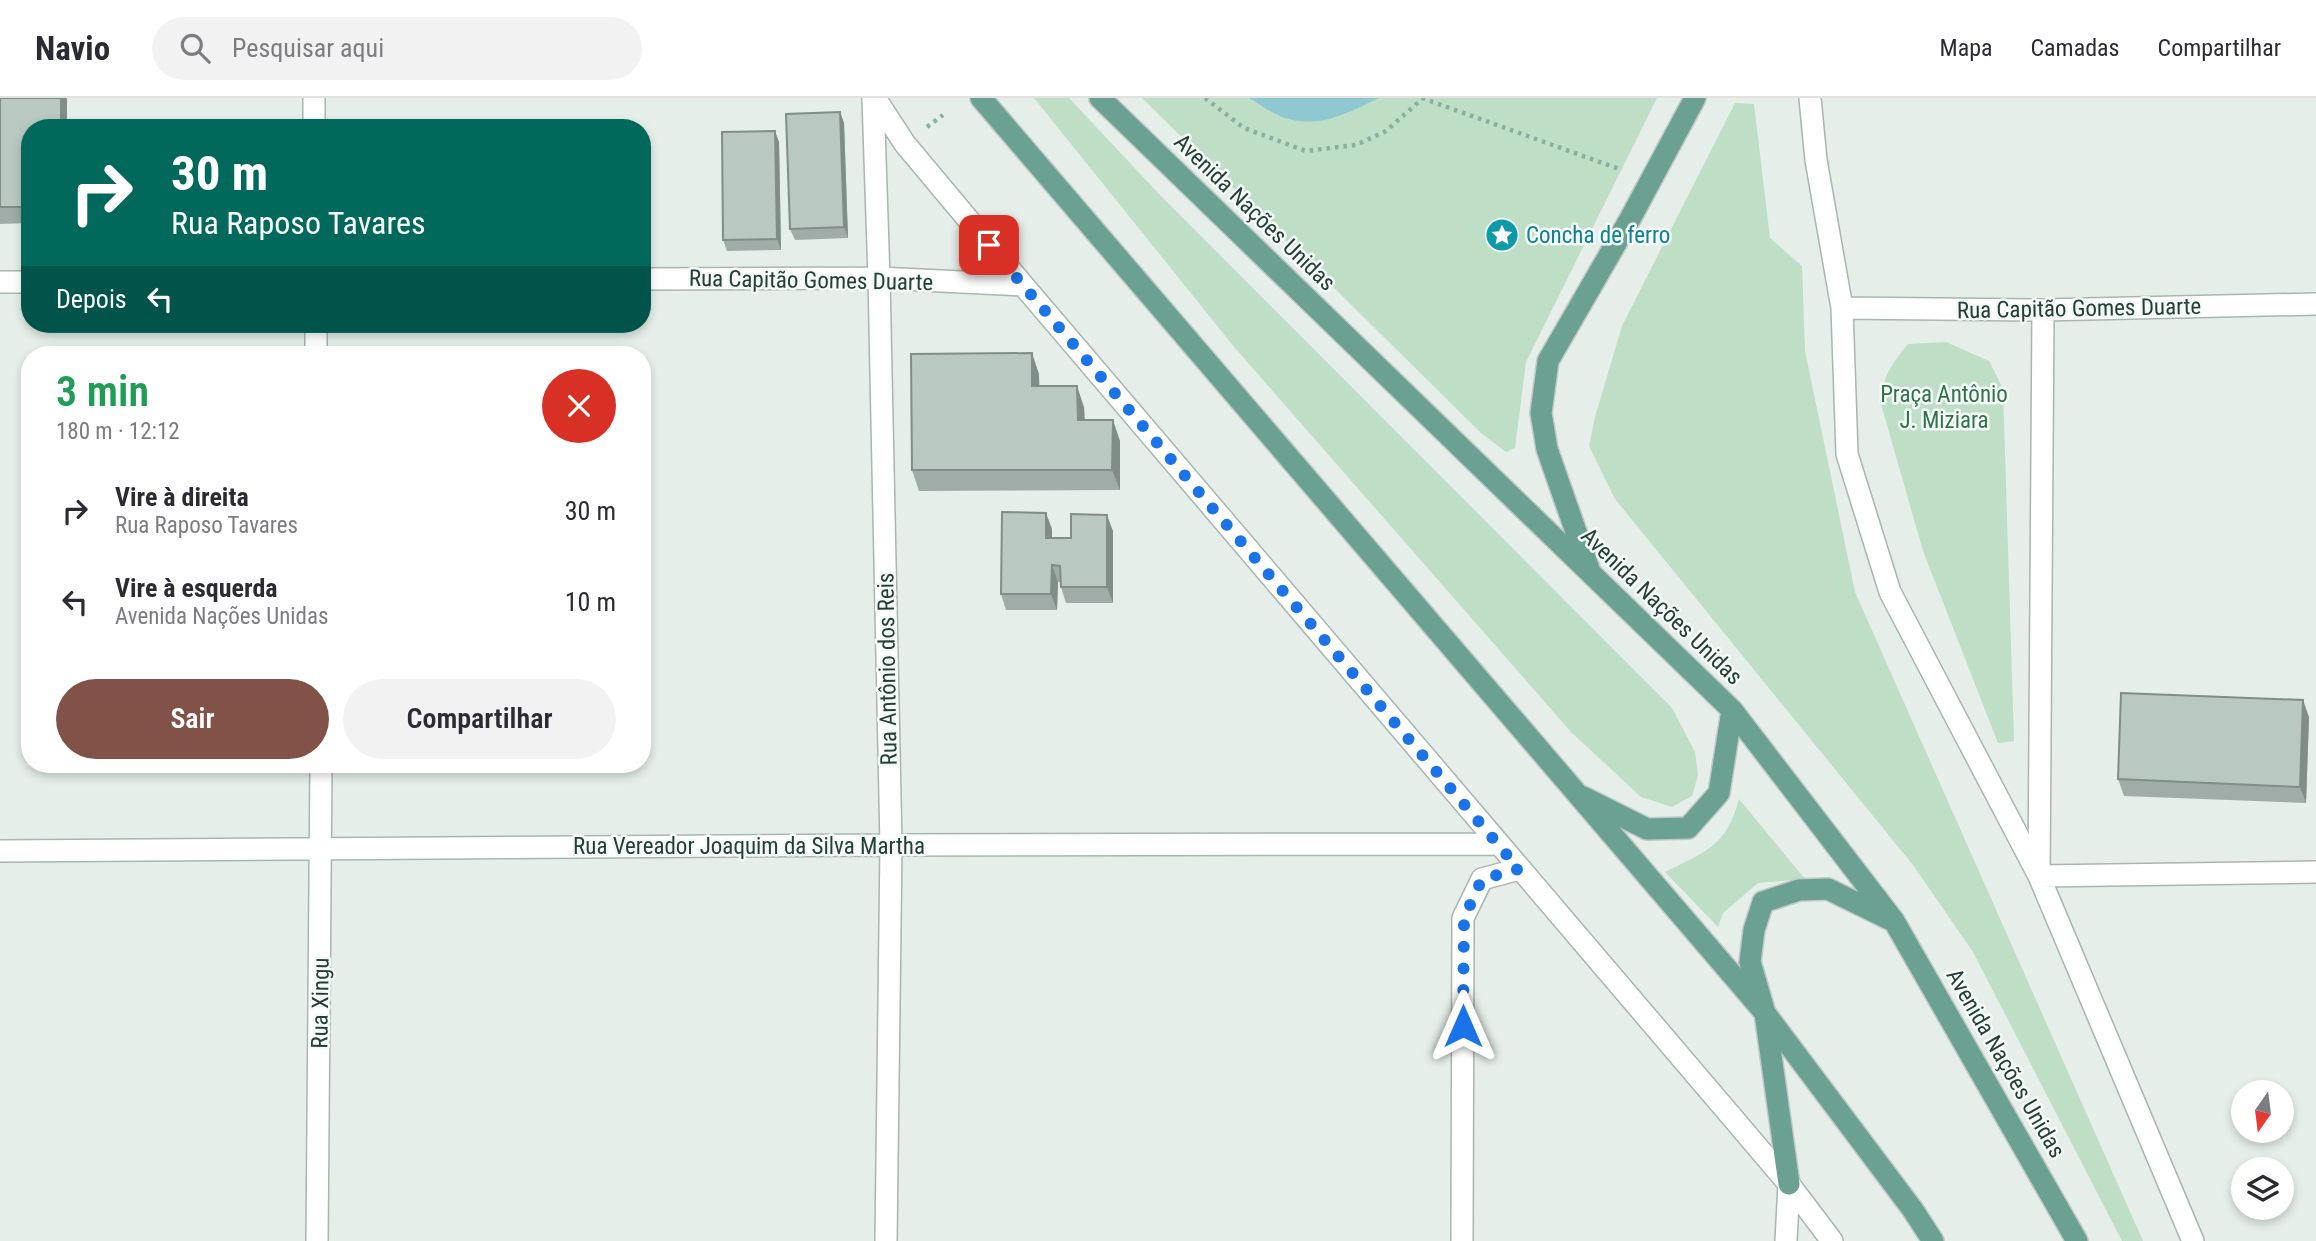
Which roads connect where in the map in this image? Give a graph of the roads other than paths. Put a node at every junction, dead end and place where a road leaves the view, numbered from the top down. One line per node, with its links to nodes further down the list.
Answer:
1 (314, 98): 7 (street)
2 (874, 98): 8 (street, Rua Antônio dos Reis); 12 (street)
3 (981, 98): 19 (main road)
4 (1100, 98): 16 (main road, Avenida Nações Unidas)
5 (1695, 98): 16 (main road)
6 (1810, 98): 14 (street)
7 (314, 119)
8 (879, 278): 9 (street, Rua Capitão Gomes Duarte); 12 (street, Rua Capitão Gomes Duarte); 21 (street, Rua Antônio dos Reis)
9 (651, 279)
10 (0, 282): 11 (street)
11 (21, 282)
12 (1023, 285): 20 (street)
13 (2316, 304): 15 (street, Rua Capitão Gomes Duarte)
14 (1842, 308): 15 (street, Rua Capitão Gomes Duarte); 26 (street)
15 (2043, 310): 26 (street)
16 (1591, 574): 17 (main road, Avenida Nações Unidas)
17 (1732, 710): 19 (main road); 27 (main road, Avenida Nações Unidas)
18 (321, 773): 22 (street, Rua Xingu)
19 (1575, 793): 28 (main road)
20 (1497, 844): 21 (street, Rua Vereador Joaquim da Silva Martha); 24 (street)
21 (891, 845): 22 (street, Rua Vereador Joaquim da Silva Martha); 31 (street, Rua Antônio dos Reis)
22 (321, 850): 23 (street, Rua Vereador Joaquim da Silva Martha); 30 (street, Rua Xingu)
23 (0, 851)
24 (1519, 869): 29 (street); 32 (street)
25 (2316, 872): 26 (street)
26 (2039, 877): 37 (street)
27 (1894, 921): 28 (main road); 36 (main road, Avenida Nações Unidas)
28 (1765, 1013): 29 (main road); 35 (main road)
29 (1789, 1184): 33 (street); 34 (street)
30 (317, 1241)
31 (886, 1241)
32 (1462, 1241)
33 (1786, 1241)
34 (1832, 1241)
35 (1933, 1241)
36 (2077, 1241)
37 (2193, 1241)

